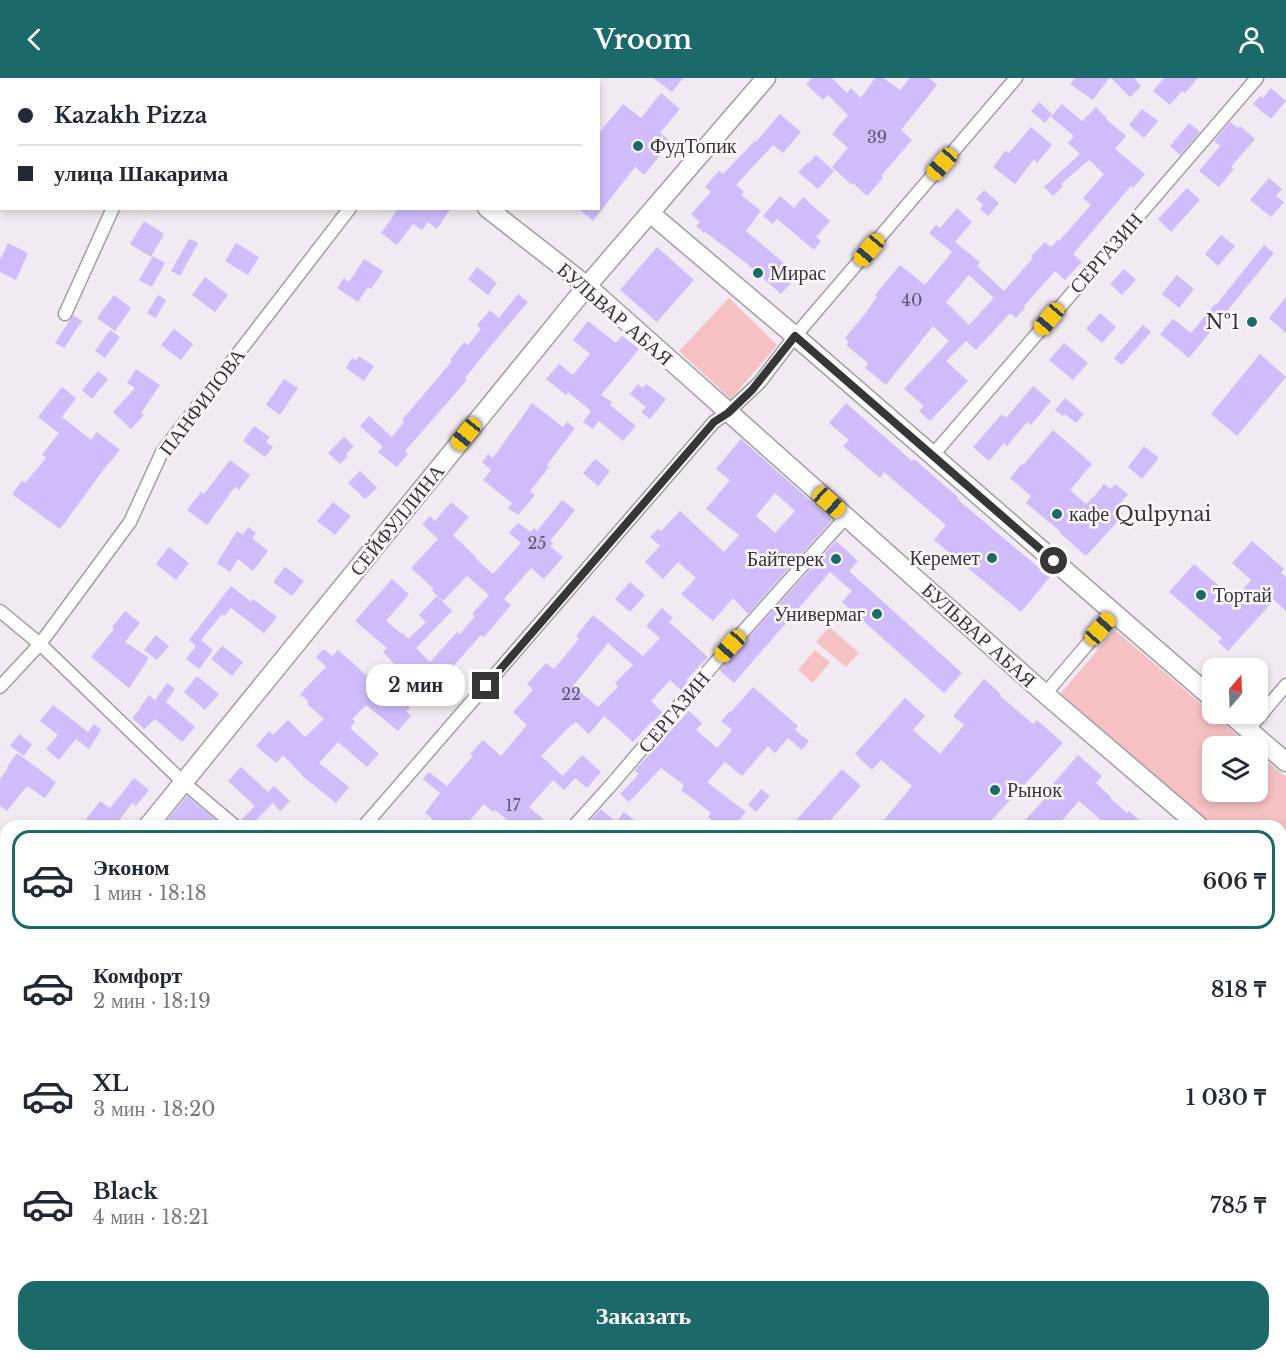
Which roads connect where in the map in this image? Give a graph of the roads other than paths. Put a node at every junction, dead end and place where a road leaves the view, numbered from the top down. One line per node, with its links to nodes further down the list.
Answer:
1 (766, 78): 7 (main road, СЕЙФУЛЛИНА)
2 (1016, 78): 10 (street)
3 (1257, 78): 12 (street, СЕРГАЗИН)
4 (112, 210): 9 (street)
5 (348, 210): 16 (street, ПАНФИЛОВА)
6 (490, 210): 8 (main road, БУЛЬВАР АБАЯ)
7 (650, 213): 8 (main road, СЕЙФУЛЛИНА); 10 (main road)
8 (587, 286): 11 (main road, БУЛЬВАР АБАЯ); 24 (main road, СЕЙФУЛЛИНА)
9 (65, 314)
10 (795, 336): 11 (street); 12 (main road)
11 (728, 413): 13 (main road, БУЛЬВАР АБАЯ); 27 (street)
12 (932, 456): 15 (main road)
13 (846, 517): 20 (main road, БУЛЬВАР АБАЯ); 28 (street, СЕРГАЗИН)
14 (0, 611): 16 (street)
15 (1114, 613): 19 (main road); 20 (street)
16 (40, 644): 18 (street, ПАНФИЛОВА); 24 (street)
17 (1286, 685): 22 (street)
18 (0, 687)
19 (1202, 689)
20 (1045, 694): 29 (main road, БУЛЬВАР АБАЯ)
21 (1241, 724): 22 (main road)
22 (1248, 730): 23 (main road)
23 (1286, 762)
24 (183, 782): 25 (main road, СЕЙФУЛЛИНА); 26 (street)
25 (153, 820)
26 (228, 820)
27 (369, 820)
28 (579, 820)
29 (1192, 820)

